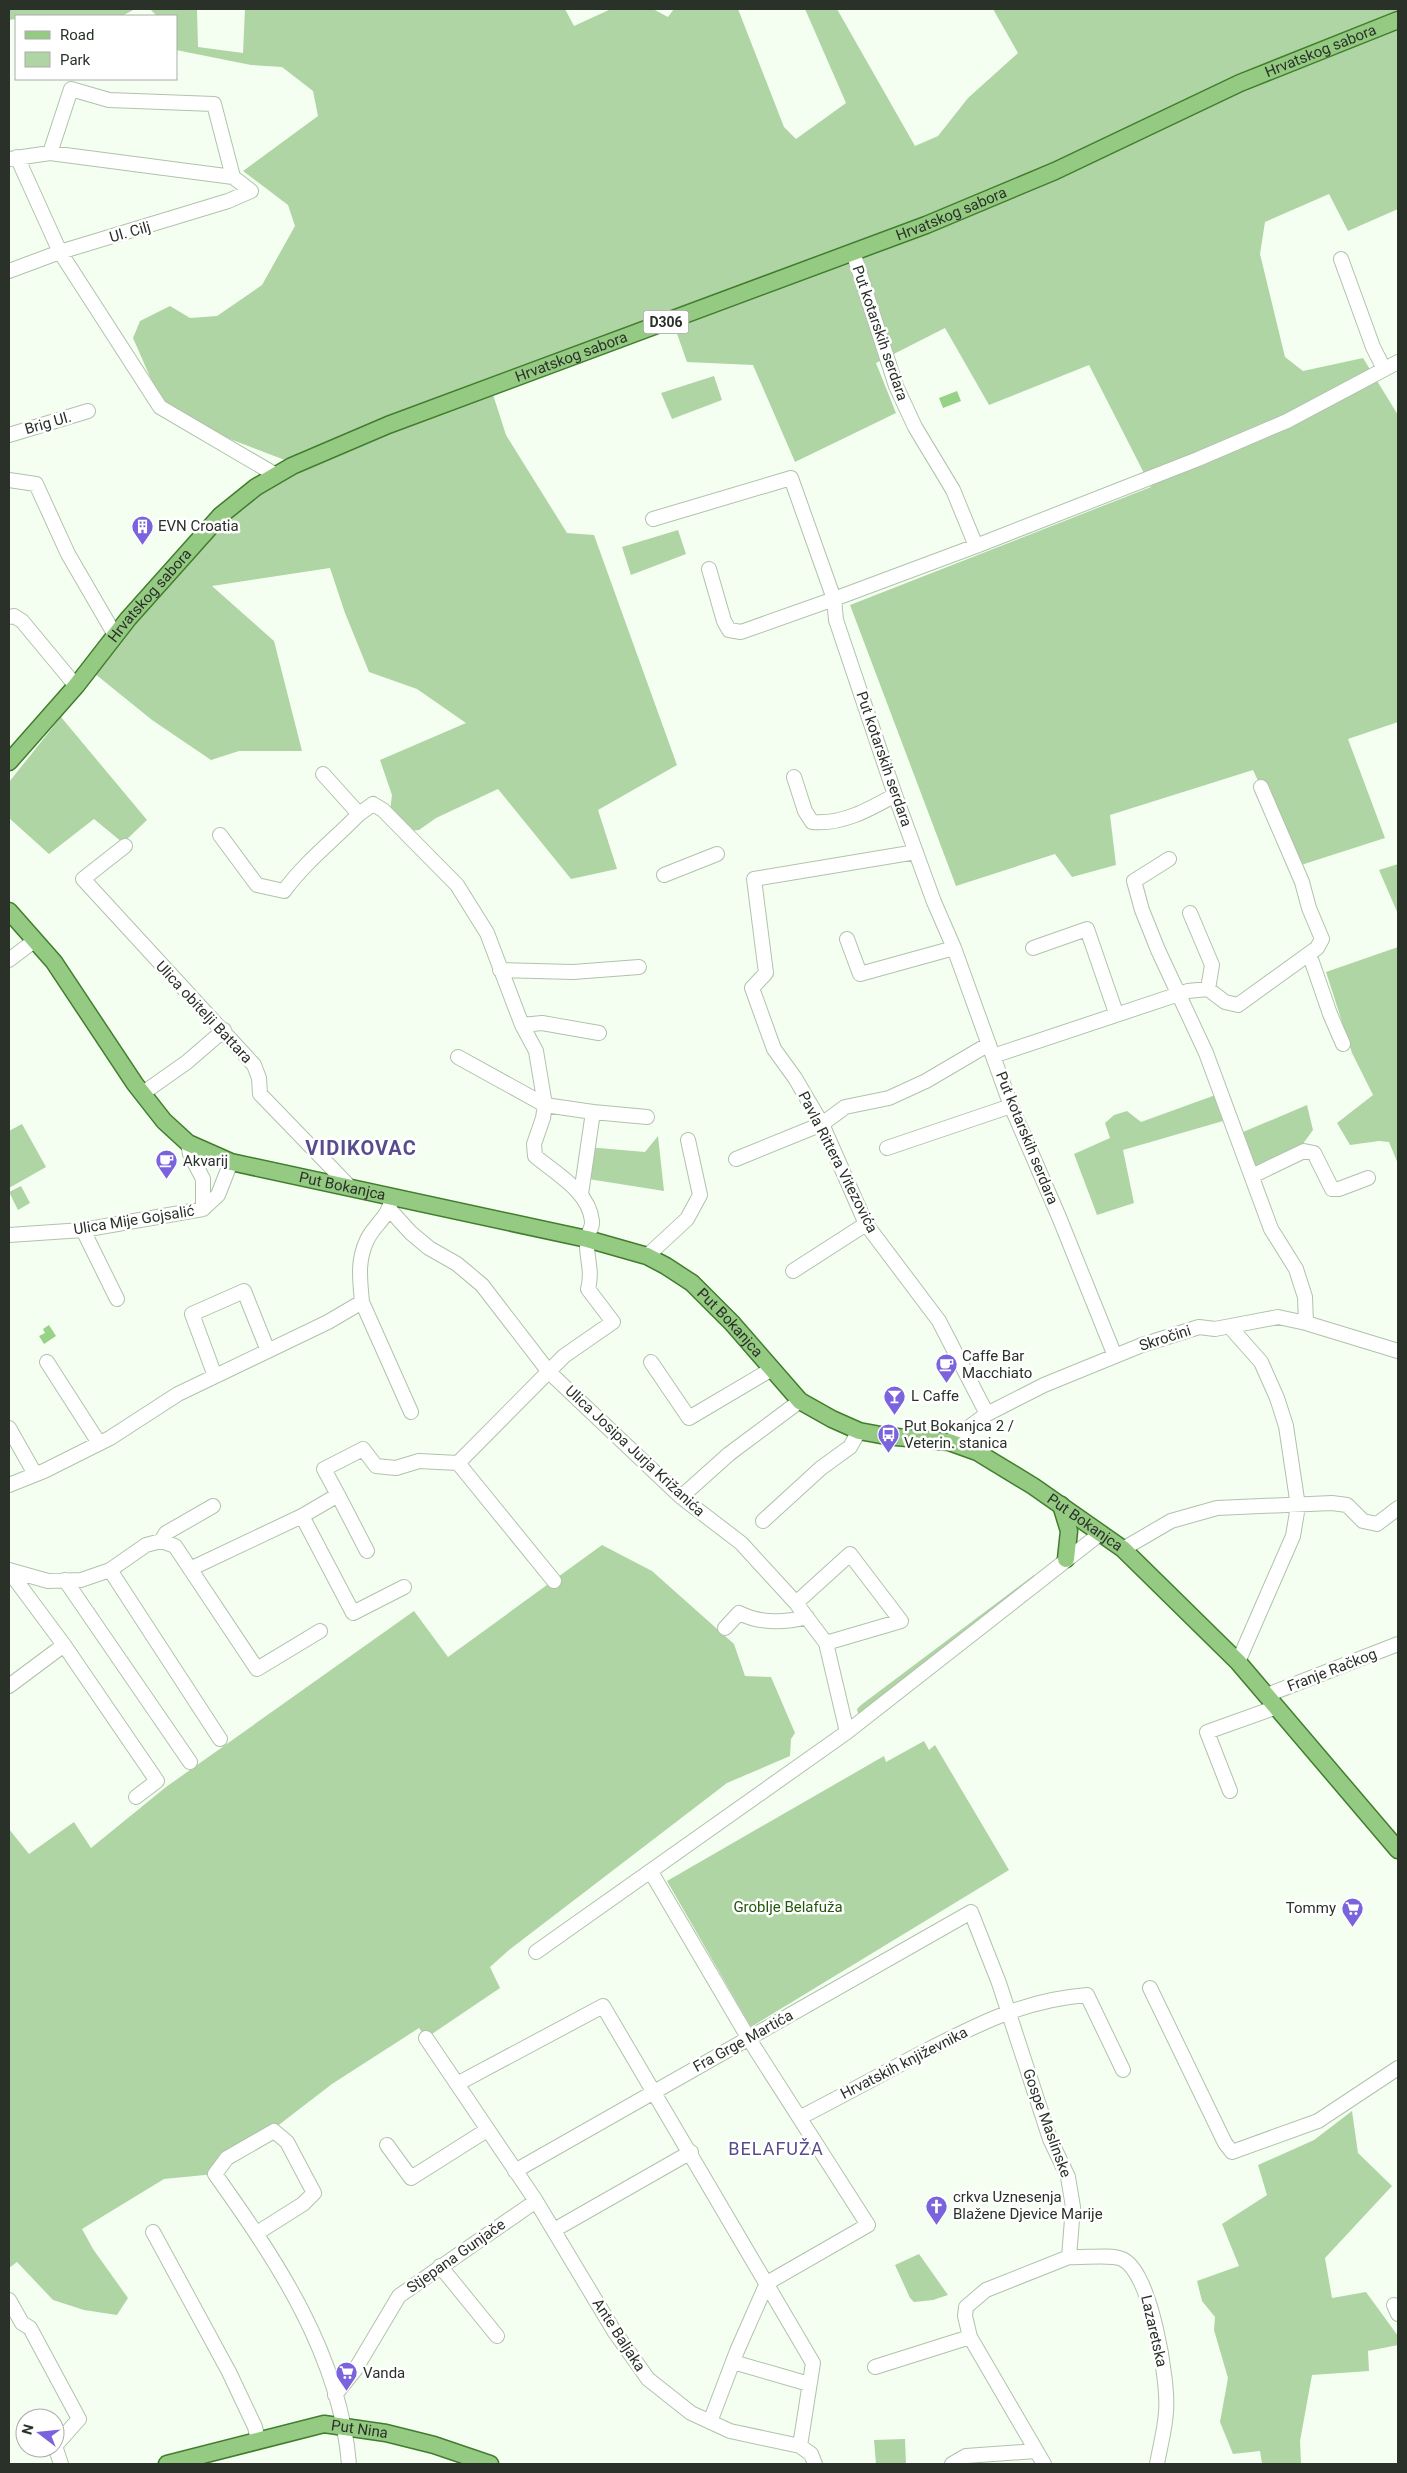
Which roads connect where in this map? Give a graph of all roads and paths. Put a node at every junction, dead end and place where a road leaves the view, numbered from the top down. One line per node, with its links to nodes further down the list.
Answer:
1 (1398, 20): 6 (main road, Hrvatskog sabora / D306)
2 (50, 153): 3 (street); 4 (street); 4 (street)
3 (13, 158): 5 (street)
4 (234, 177): 5 (street, Ul. Cilj)
5 (60, 252): 8 (street, Ul. Cilj); 13 (street)
6 (853, 252): 13 (main road, Hrvatskog sabora / D306); 16 (street, Put kotarskih serdara)
7 (1341, 259): 10 (street)
8 (9, 271)
9 (1398, 362): 10 (street)
10 (1382, 370): 16 (street)
11 (88, 411): 12 (street, Brig Ul.)
12 (9, 435)
13 (276, 475): 20 (main road, Hrvatskog sabora / D306)
14 (9, 480): 20 (street)
15 (653, 519): 18 (street, Put kotarskih serdara)
16 (976, 546): 18 (street)
17 (709, 569): 18 (street)
18 (834, 599): 26 (street, Put kotarskih serdara)
19 (9, 617): 21 (street)
20 (115, 635): 21 (main road, Hrvatskog sabora / D306)
21 (76, 686): 22 (main road, Hrvatskog sabora / D306)
22 (9, 762)
23 (323, 774): 27 (street)
24 (794, 777): 26 (street)
25 (1262, 786): 40 (street)
26 (895, 795): 30 (street, Put kotarskih serdara)
27 (359, 814): 28 (street); 43 (street)
28 (220, 835)
29 (125, 846): 48 (street, Ulica obitelji Battara)
30 (916, 852): 38 (street, Put kotarskih serdara); 58 (street, Pavla Rittera Vitezovića)
31 (717, 854): 33 (street)
32 (1169, 859): 45 (street)
33 (664, 875)
34 (9, 911): 37 (main road, Put Bokanjca)
35 (1190, 913): 44 (street)
36 (847, 938): 38 (street)
37 (34, 940): 41 (street); 53 (main road, Put Bokanjca)
38 (954, 948): 51 (street, Put kotarskih serdara)
39 (1033, 948): 46 (street)
40 (1307, 955): 44 (street); 50 (street)
41 (9, 960)
42 (638, 967): 43 (street)
43 (500, 970): 47 (street)
44 (1208, 989): 45 (street)
45 (1178, 995): 46 (street); 64 (street)
46 (1116, 1014): 51 (street)
47 (522, 1025): 49 (street); 54 (street)
48 (224, 1030): 53 (street); 66 (street, Ulica obitelji Battara)
49 (598, 1033)
50 (1343, 1044)
51 (991, 1050): 55 (street, Put kotarskih serdara); 58 (street)
52 (458, 1057): 54 (street)
53 (142, 1093): 60 (main road, Put Bokanjca)
54 (545, 1105): 56 (street); 67 (street)
55 (1011, 1106): 61 (street); 82 (street, Put kotarskih serdara)
56 (593, 1112): 57 (street); 67 (street)
57 (647, 1117)
58 (822, 1124): 62 (street); 70 (street, Pavla Rittera Vitezovića)
59 (688, 1140): 74 (street)
60 (188, 1143): 63 (main road, Put Bokanjca); 69 (street)
61 (887, 1148)
62 (736, 1159)
63 (232, 1162): 66 (main road, Put Bokanjca); 69 (street, Ulica Mije Gojsalić)
64 (1252, 1176): 65 (street); 78 (street)
65 (1368, 1178)
66 (350, 1187): 68 (main road, Put Bokanjca)
67 (581, 1194): 73 (street)
68 (391, 1203): 73 (main road, Put Bokanjca); 77 (street); 86 (street, Ulica Josipa Jurja Križanića)
69 (203, 1209): 71 (street, Ulica Mije Gojsalić)
70 (866, 1224): 75 (street); 90 (street, Pavla Rittera Vitezovića)
71 (83, 1230): 72 (street, Ulica Mije Gojsalić); 76 (street)
72 (9, 1235)
73 (587, 1239): 74 (main road, Put Bokanjca); 86 (street)
74 (647, 1256): 85 (main road, Put Bokanjca)
75 (793, 1270)
76 (117, 1299)
77 (362, 1302): 81 (street); 89 (street)
78 (1306, 1323): 79 (street, Skročini); 80 (street, Skročini)
79 (1230, 1327): 82 (street, Skročini); 102 (street)
80 (1398, 1350)
81 (268, 1351): 87 (street); 87 (street)
82 (1115, 1356): 90 (street, Skročini)
83 (47, 1362): 94 (street)
84 (652, 1362): 85 (street)
85 (772, 1369): 88 (main road, Put Bokanjca)
86 (550, 1372): 95 (street); 99 (street, Ulica Josipa Jurja Križanića)
87 (215, 1376): 94 (street)
88 (800, 1400): 92 (main road, Put Bokanjca); 99 (street)
89 (411, 1412)
90 (987, 1414): 93 (street, Skročini)
91 (9, 1428): 96 (street)
92 (859, 1431): 93 (main road, Put Bokanjca); 105 (street)
93 (949, 1442): 100 (main road, Put Bokanjca)
94 (99, 1443): 96 (street)
95 (458, 1463): 98 (street); 115 (street)
96 (35, 1474): 97 (street)
97 (9, 1485)
98 (338, 1495): 104 (street); 109 (street)
99 (682, 1497): 117 (street, Ulica Josipa Jurja Križanića)
100 (1060, 1505): 106 (main road, Put Bokanjca); 110 (main road)
101 (212, 1506): 107 (street)
102 (1298, 1506): 103 (street); 108 (street); 124 (street)
103 (1398, 1508)
104 (302, 1516): 113 (street); 116 (street)
105 (763, 1521)
106 (1101, 1533): 108 (main road, Put Bokanjca); 110 (street)
107 (161, 1540): 112 (street); 113 (street)
108 (1123, 1549): 124 (main road, Put Bokanjca)
109 (367, 1551)
110 (1066, 1559): 127 (street)
111 (9, 1570): 114 (street); 123 (street)
112 (110, 1570): 114 (street); 128 (street)
113 (190, 1570): 120 (street)
114 (65, 1580): 129 (street)
115 (554, 1581)
116 (404, 1587)
117 (796, 1603): 118 (street, Ulica Josipa Jurja Križanića); 121 (street)
118 (807, 1617): 119 (street); 121 (street, Ulica Josipa Jurja Križanića)
119 (725, 1628)
120 (320, 1631)
121 (826, 1644): 127 (street, Ulica Josipa Jurja Križanića)
122 (1398, 1644): 126 (street, Franje Račkog)
123 (64, 1645): 125 (street); 131 (street)
124 (1238, 1662): 126 (main road, Put Bokanjca)
125 (9, 1686)
126 (1272, 1701): 130 (street, Franje Račkog); 132 (main road, Put Bokanjca)
127 (847, 1732): 133 (street)
128 (220, 1739)
129 (190, 1762)
130 (1230, 1791)
131 (136, 1797)
132 (1398, 1849)
133 (651, 1872): 135 (street); 139 (street)
134 (971, 1912): 137 (street, Gospe Maslinske); 139 (street, Fra Grge Martića)
135 (536, 1952)
136 (1150, 1988): 141 (street)
137 (1008, 2011): 140 (street, Hrvatskih književnika); 144 (street, Hrvatskih književnika); 153 (street, Gospe Maslinske)
138 (426, 2038): 142 (street, Ante Baljaka)
139 (749, 2039): 143 (street, Fra Grge Martića); 144 (street)
140 (1123, 2070)
141 (1398, 2070)
142 (457, 2084): 143 (street); 145 (street, Ante Baljaka)
143 (654, 2090): 147 (street); 148 (street, Fra Grge Martića)
144 (801, 2117): 155 (street)
145 (487, 2130): 146 (street); 148 (street, Ante Baljaka)
146 (387, 2145)
147 (691, 2152): 150 (street); 155 (street)
148 (515, 2170): 149 (street, Ante Baljaka)
149 (536, 2201): 150 (street, Ante Baljaka); 154 (street, Stjepana Gunjače)
150 (554, 2230): 163 (street, Ante Baljaka)
151 (152, 2232): 166 (street)
152 (257, 2233): 152 (street); 162 (street)
153 (1069, 2257): 158 (street); 175 (street, Lazaretska)
154 (440, 2266): 157 (street); 162 (street, Stjepana Gunjače)
155 (766, 2283): 159 (street); 161 (street)
156 (9, 2300): 165 (street)
157 (497, 2336)
158 (970, 2336): 160 (street); 168 (street)
159 (733, 2362): 161 (street); 163 (street)
160 (875, 2366)
161 (810, 2384): 167 (street)
162 (335, 2395): 164 (street)
163 (710, 2422): 167 (street, Ante Baljaka)
164 (344, 2426): 166 (main road, Put Nina); 170 (street); 171 (main road, Put Nina)
165 (65, 2435)
166 (258, 2440): 169 (main road, Put Nina)
167 (800, 2446): 172 (street)
168 (1036, 2451): 173 (street); 174 (street)
169 (167, 2464)
170 (350, 2464)
171 (490, 2464)
172 (815, 2464)
173 (952, 2464)
174 (1044, 2464)
175 (1157, 2464)

